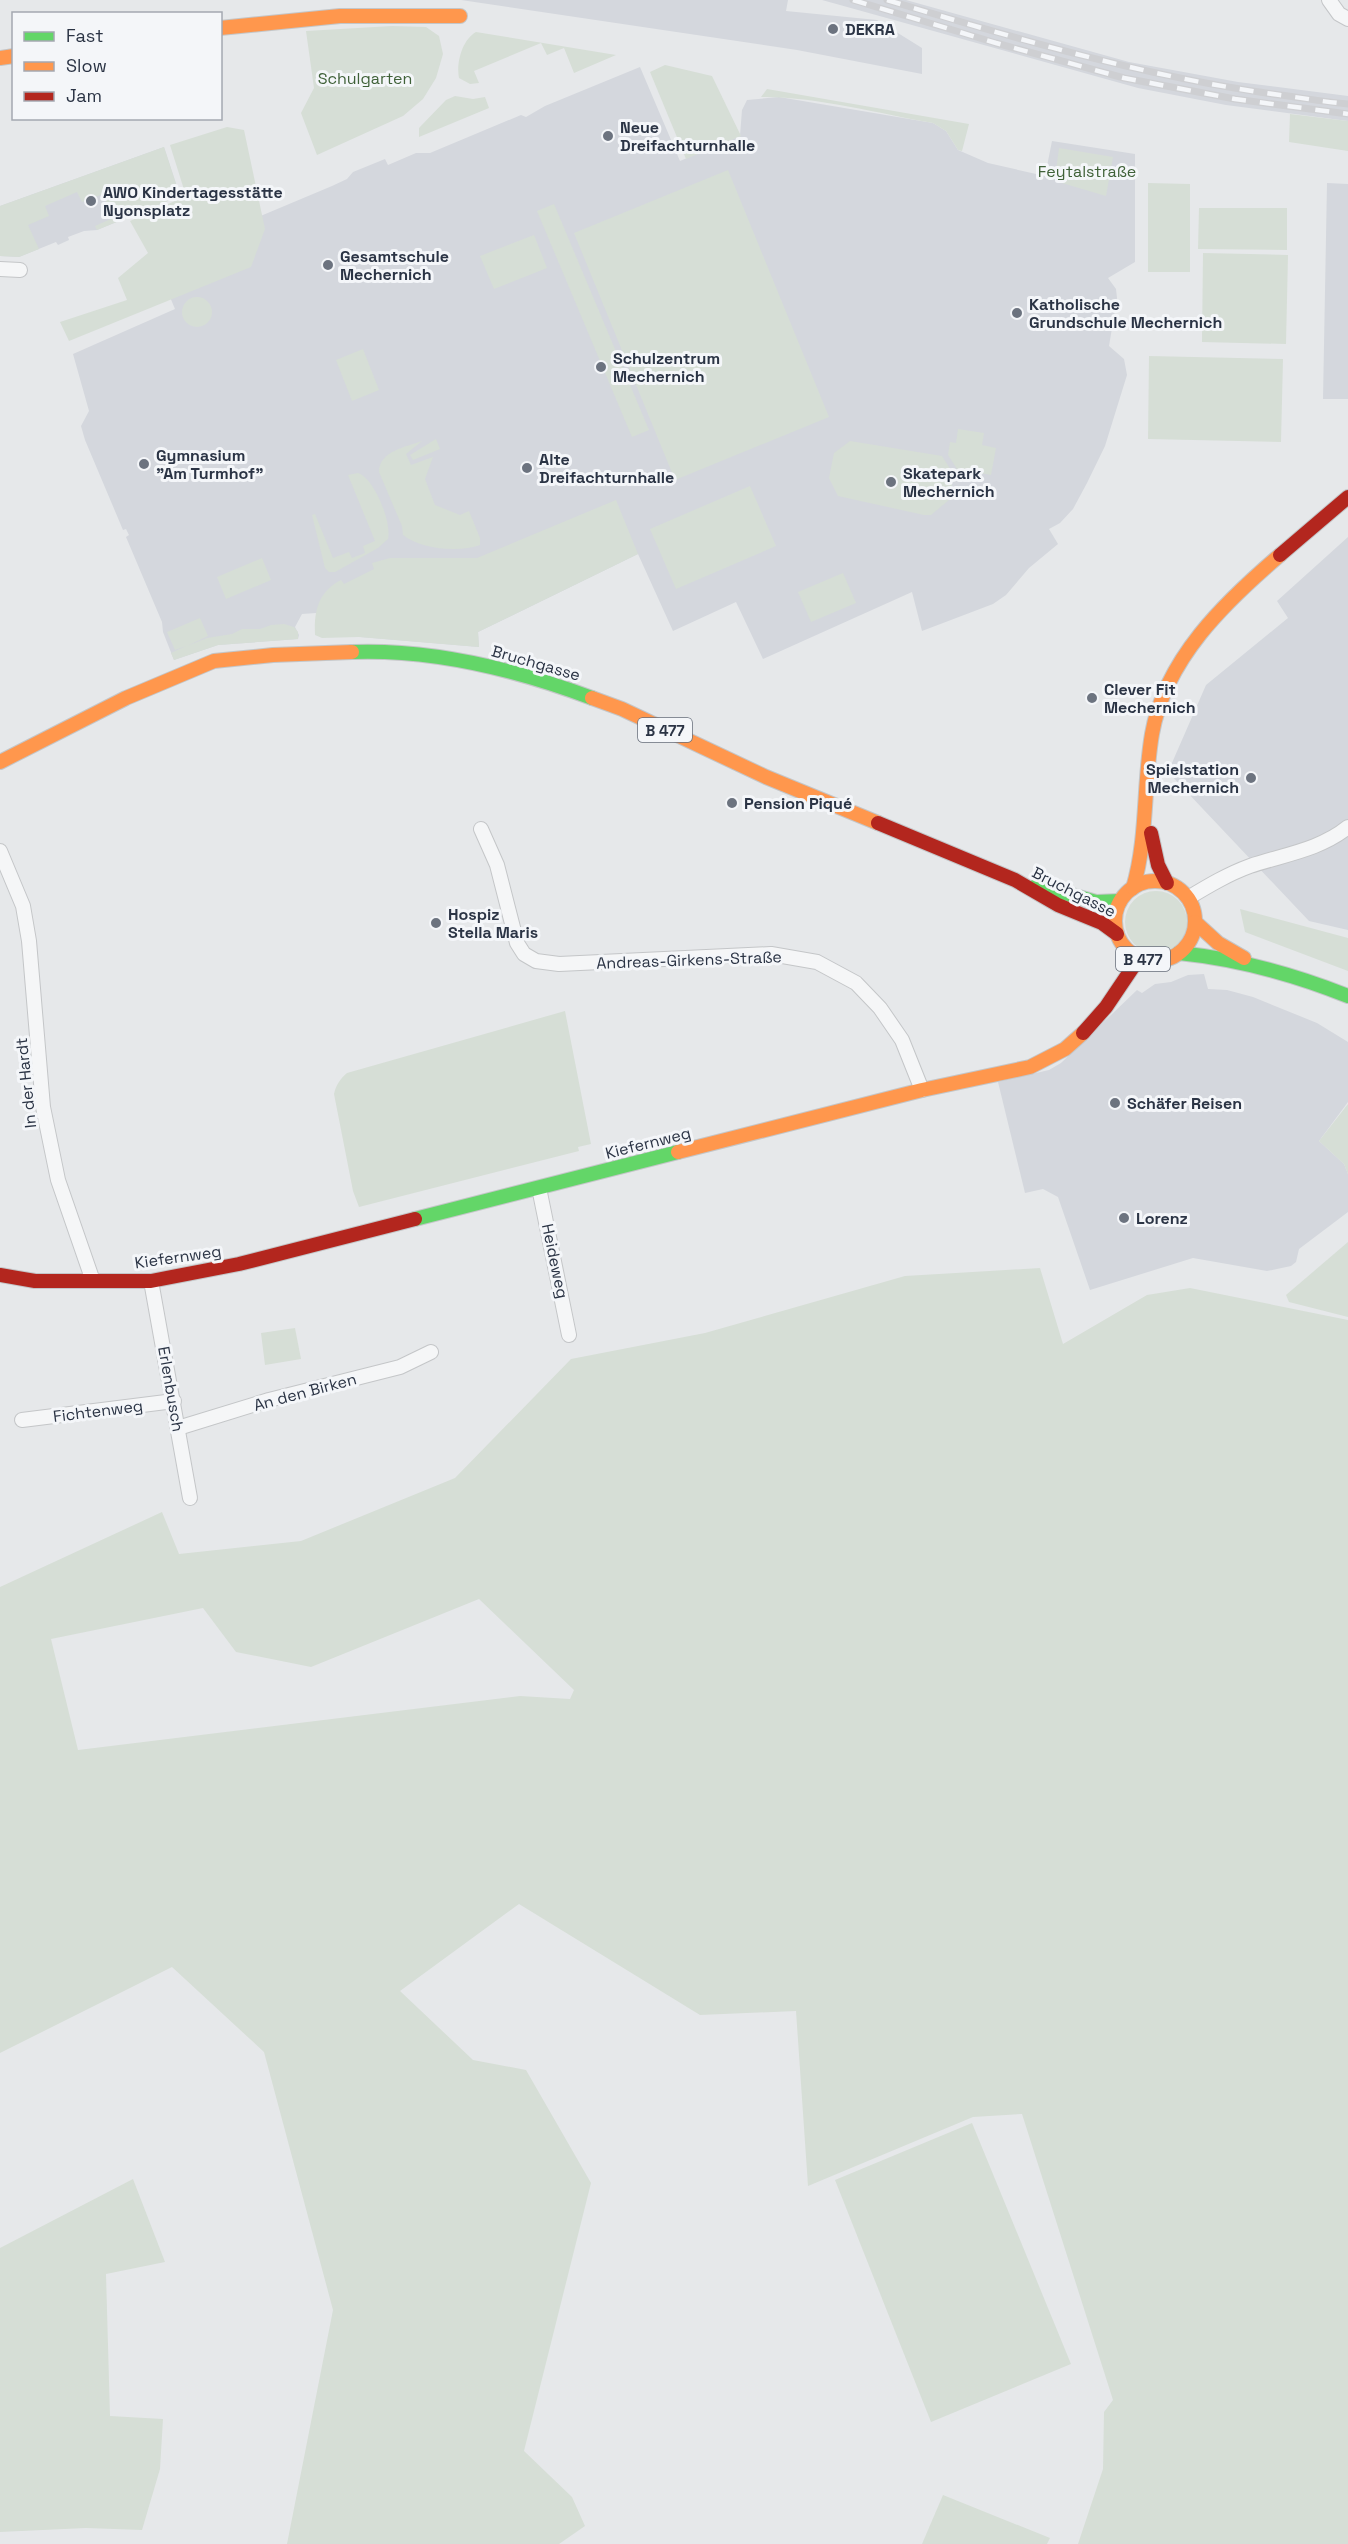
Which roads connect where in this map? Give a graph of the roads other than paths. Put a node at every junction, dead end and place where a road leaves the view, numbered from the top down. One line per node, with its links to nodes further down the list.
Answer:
1 (1329, 0): 3 (street)
2 (460, 16): 4 (main road)
3 (1348, 19)
4 (222, 27)
5 (0, 269): 6 (street)
6 (20, 270)
7 (1348, 497): 11 (main road)
8 (29, 745): 9 (main road, Bruchgasse / B 477); 10 (main road, Bruchgasse / B 477); 15 (main road, Bruchgasse / B 477)
9 (0, 754)
10 (0, 762)
11 (1147, 807): 16 (main road); 17 (main road)
12 (1348, 827): 18 (street)
13 (481, 829): 26 (street, Andreas-Girkens-Straße)
14 (0, 851): 29 (street, In der Hardt)
15 (1016, 880): 19 (main road, Bruchgasse / B 477); 21 (main road, Bruchgasse / B 477)
16 (1167, 882): 17 (main road); 18 (main road)
17 (1133, 888): 19 (main road)
18 (1188, 898): 20 (main road)
19 (1120, 901): 21 (main road, B 477)
20 (1195, 922): 22 (main road, B 477); 24 (main road, B 477)
21 (1117, 934): 23 (main road, B 477)
22 (1179, 953): 23 (main road, B 477); 24 (main road, B 477)
23 (1139, 958): 26 (main road, Kiefernweg)
24 (1266, 968): 25 (main road, B 477)
25 (1348, 996)
26 (922, 1090): 27 (main road, Kiefernweg)
27 (539, 1188): 30 (main road, Kiefernweg); 31 (street, Heideweg)
28 (0, 1275): 29 (main road)
29 (93, 1281): 30 (main road, Kiefernweg)
30 (151, 1281): 33 (street, Erlenbusch)
31 (569, 1335)
32 (431, 1352): 35 (street, An den Birken)
33 (174, 1401): 34 (street, Fichtenweg); 35 (street, Erlenbusch)
34 (22, 1420)
35 (178, 1428): 36 (street, Erlenbusch)
36 (190, 1498)

